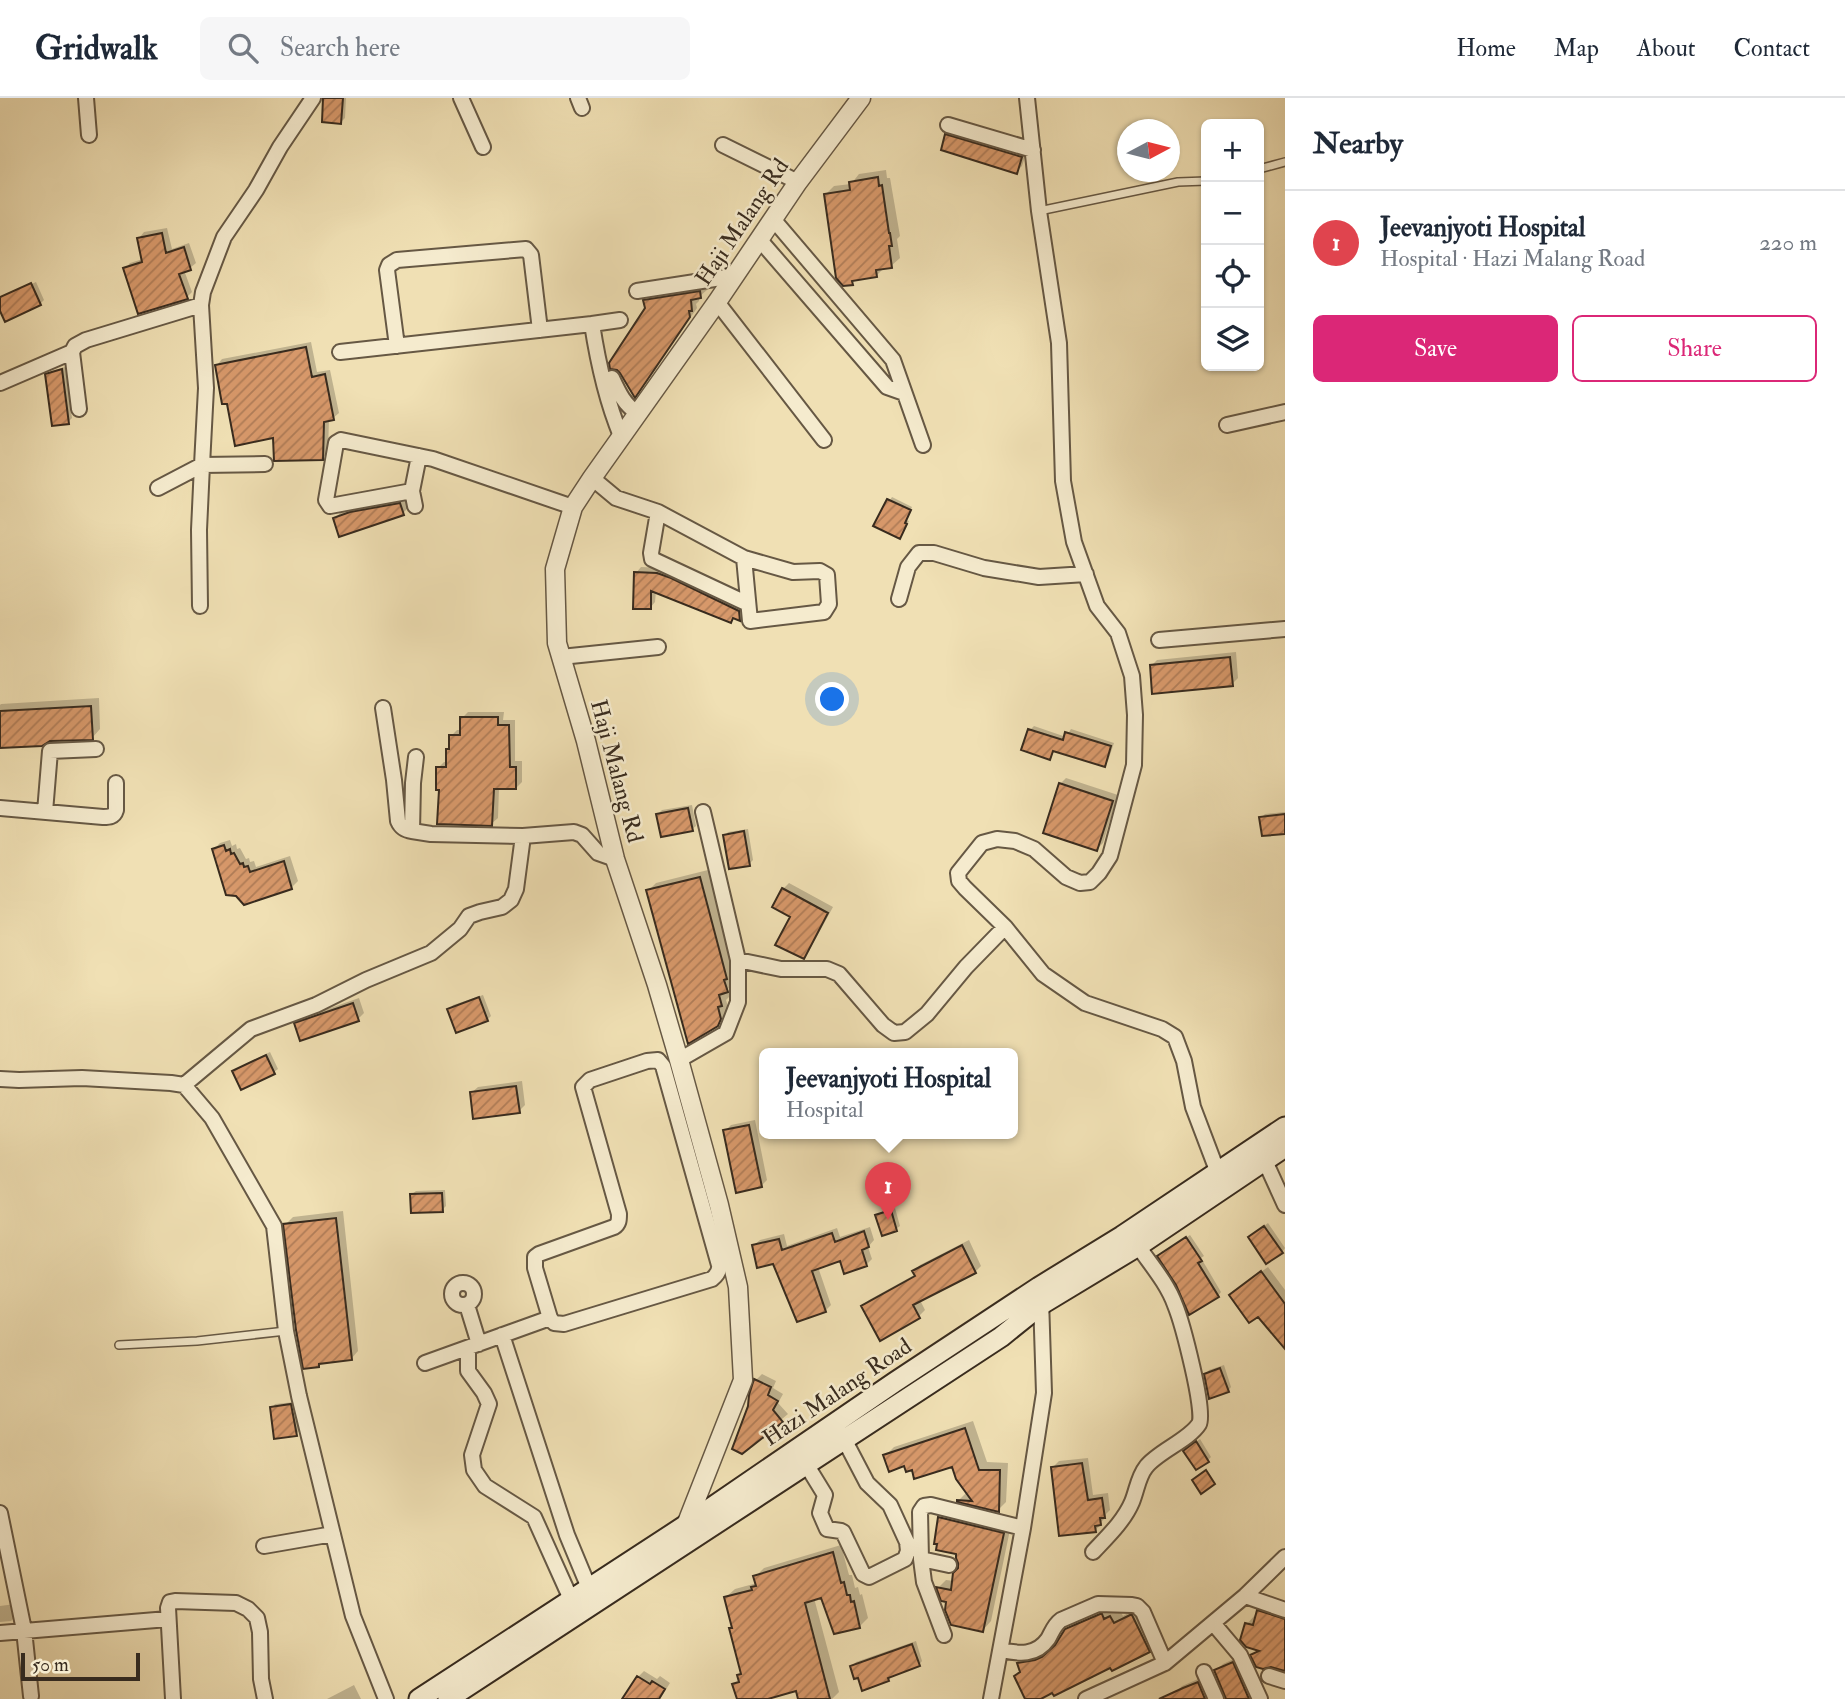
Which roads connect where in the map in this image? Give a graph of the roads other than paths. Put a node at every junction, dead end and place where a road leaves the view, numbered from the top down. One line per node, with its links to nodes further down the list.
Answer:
1 (86, 98): 7 (street)
2 (313, 98): 21 (street)
3 (461, 98): 9 (street)
4 (861, 98): 14 (street, Haji Malang Rd)
5 (1027, 98): 10 (street)
6 (948, 125): 10 (street)
7 (89, 135)
8 (723, 145): 14 (street)
9 (484, 147)
10 (1033, 150): 15 (street)
11 (1285, 162): 12 (lane)
12 (1264, 168)
13 (1201, 181): 15 (lane)
14 (798, 182): 16 (street, Haji Malang Rd)
15 (1039, 211): 48 (street)
16 (773, 219): 17 (street, Haji Malang Rd); 30 (street)
17 (759, 239): 18 (street, Haji Malang Rd); 30 (street)
18 (734, 276): 19 (street); 20 (street, Haji Malang Rd)
19 (637, 291)
20 (717, 302): 33 (street, Haji Malang Rd); 36 (street)
21 (201, 305): 26 (street); 39 (street)
22 (620, 320): 23 (street)
23 (592, 324): 24 (street); 35 (street)
24 (540, 330): 25 (street); 25 (street)
25 (397, 346): 27 (street)
26 (72, 352): 29 (street); 31 (street)
27 (340, 352)
28 (612, 378): 33 (street)
29 (0, 383)
30 (904, 393): 37 (street)
31 (79, 410)
32 (1285, 412): 34 (street)
33 (637, 413): 35 (street, Haji Malang Rd)
34 (1227, 425)
35 (621, 436): 41 (street, Haji Malang Rd)
36 (824, 440)
37 (922, 445)
38 (419, 456): 43 (street); 43 (street); 45 (street)
39 (202, 464): 40 (street); 42 (street); 51 (street)
40 (265, 464)
41 (592, 478): 45 (street, Haji Malang Rd); 46 (street)
42 (158, 488)
43 (412, 491): 44 (street)
44 (415, 506)
45 (573, 507): 55 (street, Haji Malang Rd)
46 (658, 512): 47 (street); 50 (street)
47 (744, 558): 50 (street); 50 (street)
48 (1086, 574): 49 (street); 66 (street)
49 (899, 599)
50 (748, 604)
51 (200, 606)
52 (1285, 629): 53 (street)
53 (1159, 640)
54 (658, 647): 55 (street)
55 (561, 657): 65 (street, Haji Malang Rd)
56 (383, 708): 63 (street)
57 (96, 749): 61 (street)
58 (416, 757): 63 (street)
59 (116, 783): 61 (street)
60 (0, 808): 61 (street)
61 (45, 812)
62 (703, 812): 67 (street)
63 (412, 831): 64 (street)
64 (523, 836): 65 (street); 70 (street)
65 (615, 859): 68 (street, Haji Malang Rd)
66 (1005, 927): 67 (street); 74 (street)
67 (738, 960): 68 (street)
68 (679, 1060): 92 (street, Haji Malang Rd)
69 (0, 1079): 70 (street)
70 (184, 1085): 80 (street)
71 (1285, 1127): 74 (main road, Hazi Malang Road)
72 (1285, 1147): 73 (main road, Hazi Malang Road)
73 (1265, 1161): 75 (street); 76 (main road, Hazi Malang Road)
74 (1218, 1173): 77 (main road, Hazi Malang Road)
75 (1285, 1205)
76 (1138, 1246): 77 (main road, Hazi Malang Road); 95 (street)
77 (1041, 1296): 82 (main road, Hazi Malang Road); 85 (main road, Hazi Malang Road); 91 (street)
78 (467, 1305): 84 (street)
79 (550, 1318): 79 (street); 81 (street)
80 (286, 1331): 83 (lane); 93 (street)
81 (502, 1335): 84 (street); 99 (street)
82 (952, 1344): 85 (main road); 90 (main road, Hazi Malang Road)
83 (119, 1345)
84 (473, 1346): 86 (street); 101 (street)
85 (962, 1362): 87 (main road, Hazi Malang Road)
86 (425, 1363)
87 (844, 1439): 88 (main road, Hazi Malang Road); 88 (street)
88 (806, 1464): 90 (main road, Hazi Malang Road)
89 (0, 1513): 105 (street)
90 (710, 1518): 92 (main road, Hazi Malang Road)
91 (1023, 1528): 97 (street); 108 (street)
92 (688, 1532): 99 (main road, Hazi Malang Road); 101 (main road, Hazi Malang Road)
93 (333, 1534): 94 (street); 116 (street)
94 (264, 1546)
95 (1093, 1552)
96 (1285, 1557): 100 (street)
97 (920, 1559): 98 (street); 107 (street)
98 (949, 1564)
99 (589, 1588): 101 (main road, Hazi Malang Road)
100 (1245, 1596): 102 (street); 104 (street)
101 (575, 1607): 117 (main road, Hazi Malang Road); 118 (main road, Hazi Malang Road)
102 (1285, 1610)
103 (168, 1619): 105 (street); 114 (street); 115 (street)
104 (1213, 1623): 109 (street); 122 (street)
105 (24, 1630): 106 (street); 113 (street)
106 (0, 1633)
107 (944, 1635)
108 (1001, 1650): 109 (street); 119 (street)
109 (1165, 1663): 120 (street)
110 (1204, 1672): 121 (street)
111 (1269, 1676): 112 (street)
112 (1285, 1681)
113 (31, 1696)
114 (173, 1699)
115 (265, 1699)
116 (386, 1699)
117 (419, 1699)
118 (448, 1699)
119 (991, 1699)
120 (1086, 1699)
121 (1216, 1699)
122 (1260, 1699)

